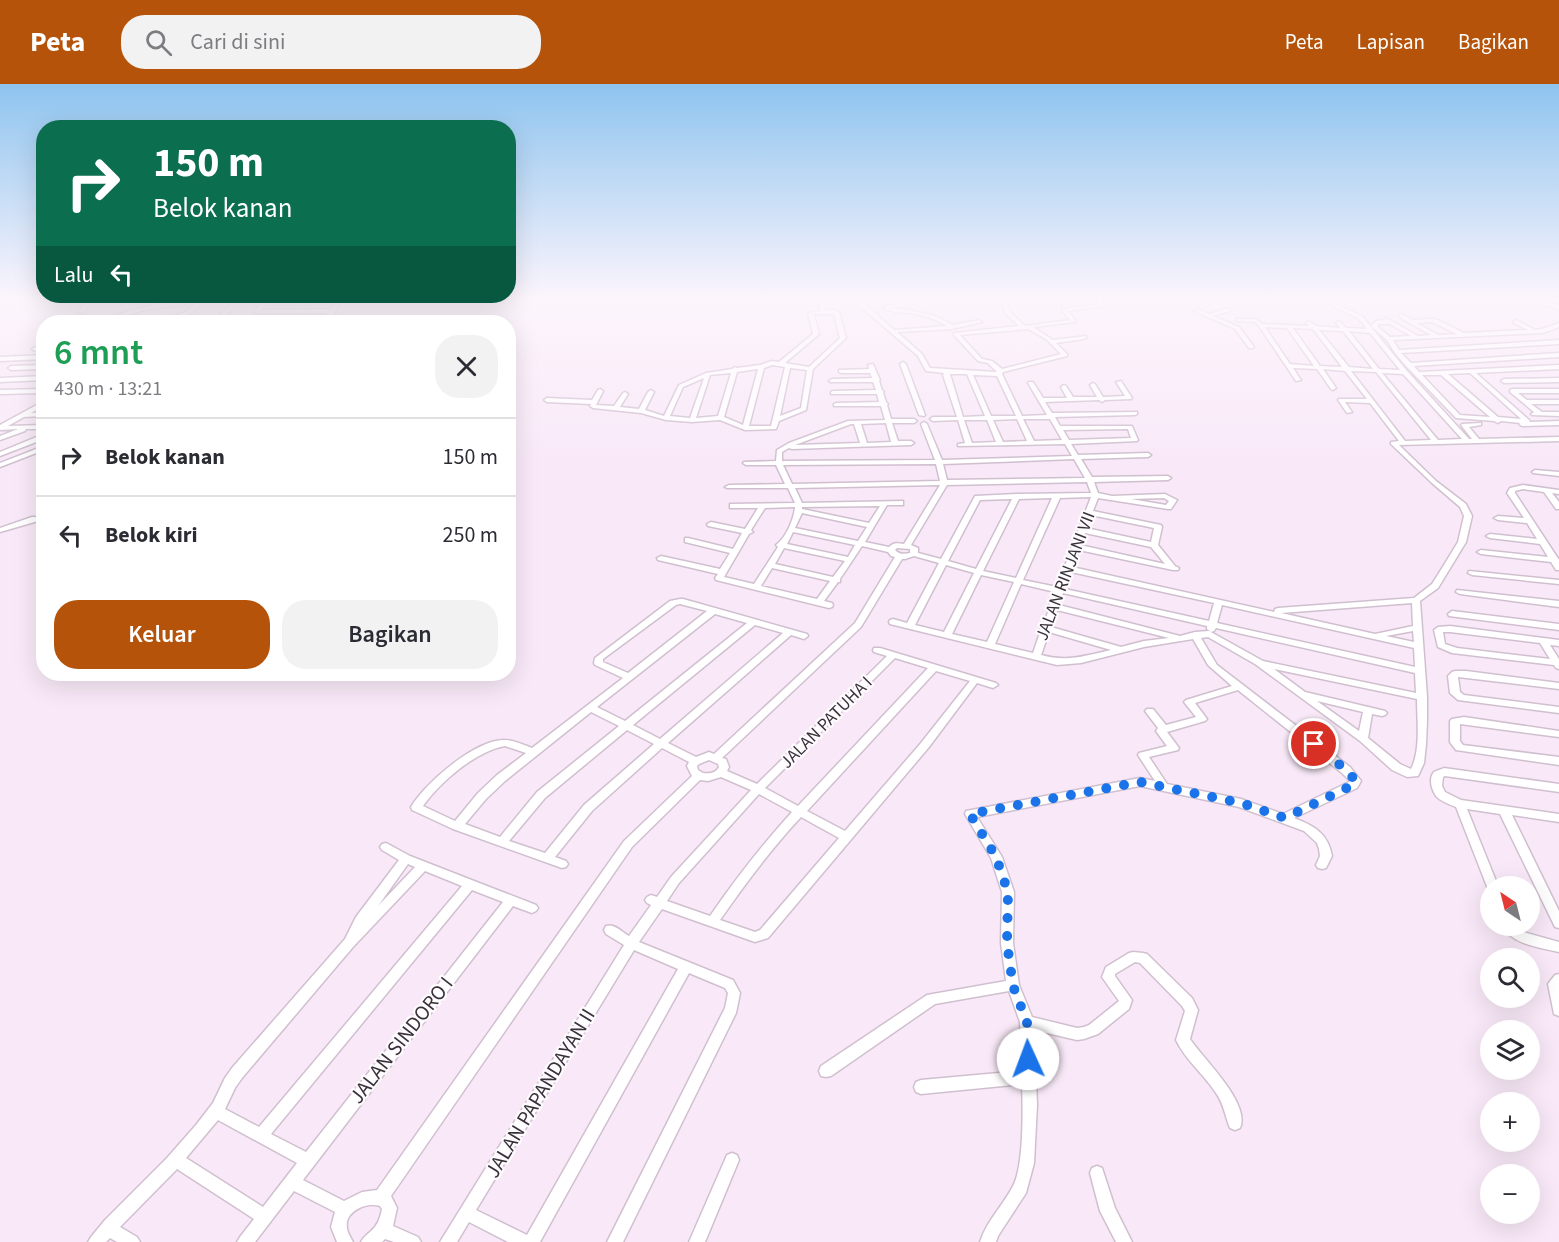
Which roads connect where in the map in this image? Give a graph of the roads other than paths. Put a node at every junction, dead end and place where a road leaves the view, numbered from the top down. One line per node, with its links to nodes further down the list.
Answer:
1 (797, 352): 19 (street)
2 (828, 352): 27 (street)
3 (917, 352): 32 (street)
4 (972, 352): 36 (street)
5 (1062, 352): 36 (street)
6 (1279, 352): 21 (street)
7 (1307, 352): 25 (street)
8 (1333, 352): 28 (street)
9 (1362, 352): 31 (street)
10 (1388, 352): 33 (street)
11 (1396, 352): 20 (street)
12 (1496, 352): 17 (street)
13 (1559, 355): 17 (street)
14 (36, 357): 16 (street)
15 (0, 358): 16 (street)
16 (20, 358): 22 (street)
17 (1507, 358): 20 (street); 29 (street)
18 (903, 364): 82 (street)
19 (784, 365): 23 (street); 27 (street); 91 (street)
20 (1408, 365): 39 (street)
21 (1288, 366): 25 (street); 44 (street)
22 (36, 367)
23 (761, 367): 26 (street); 101 (street)
24 (1559, 367): 29 (street)
25 (1319, 368): 28 (street); 52 (street)
26 (735, 369): 38 (street); 87 (street)
27 (810, 369): 91 (street)
28 (1346, 369): 31 (street); 67 (street)
29 (1525, 369): 34 (street)
30 (845, 370): 43 (street)
31 (1376, 371): 33 (street); 107 (street)
32 (948, 372): 35 (street); 88 (street)
33 (1405, 372): 108 (street)
34 (1472, 372): 37 (street); 94 (street)
35 (969, 373): 36 (street); 84 (street)
36 (1000, 373): 85 (street)
37 (1443, 373): 39 (street); 94 (street)
38 (708, 374): 86 (street); 90 (street)
39 (1417, 374): 94 (street)
40 (1496, 375): 47 (street)
41 (36, 378): 42 (street)
42 (0, 380)
43 (877, 380): 46 (street); 57 (street)
44 (1298, 380)
45 (1559, 380): 47 (street)
46 (832, 381)
47 (1504, 381): 58 (street)
48 (1119, 382): 65 (street)
49 (1031, 383): 63 (street)
50 (1093, 385): 65 (street)
51 (1064, 387): 64 (street)
52 (1332, 388)
53 (36, 391): 55 (street)
54 (600, 391): 66 (street)
55 (0, 392)
56 (651, 392): 74 (street)
57 (881, 392): 60 (street); 70 (street)
58 (1519, 392): 59 (street); 68 (street)
59 (1559, 392)
60 (833, 393)
61 (626, 394): 73 (street)
62 (547, 400): 66 (street)
63 (1041, 400): 64 (street); 83 (street)
64 (1071, 400): 65 (street)
65 (1102, 400)
66 (594, 402): 73 (street)
67 (1371, 402): 75 (street); 112 (street)
68 (1526, 402): 69 (street); 79 (street)
69 (1559, 402)
70 (885, 404): 71 (street); 92 (street)
71 (836, 405)
72 (36, 407): 81 (street)
73 (616, 409): 74 (street)
74 (641, 411): 86 (street)
75 (1349, 412)
76 (1135, 413): 83 (street)
77 (36, 414): 81 (street)
78 (1527, 414): 79 (street)
79 (1540, 414): 80 (street)
80 (1559, 414)
81 (21, 415): 98 (street)
82 (922, 415): 89 (street); 93 (street)
83 (1050, 416): 85 (street); 102 (street)
84 (989, 417): 85 (street); 88 (street); 115 (street)
85 (1019, 417): 110 (street)
86 (666, 418): 90 (street)
87 (721, 418): 90 (street); 101 (street)
88 (958, 418): 89 (street); 117 (street)
89 (933, 419): 97 (street)
90 (692, 420)
91 (776, 420): 101 (street)
92 (888, 421): 93 (street); 95 (street); 113 (street)
93 (914, 421): 97 (street)
94 (1497, 421)
95 (853, 422): 103 (street); 120 (street)
96 (1559, 423): 109 (street)
97 (924, 424): 126 (street)
98 (0, 428): 99 (street)
99 (29, 428): 100 (street); 104 (street)
100 (36, 428)
101 (745, 428)
102 (1058, 428): 111 (street); 111 (street)
103 (861, 436): 116 (street); 118 (street)
104 (0, 438)
105 (36, 439): 122 (street)
106 (1559, 439): 109 (street)
107 (1435, 441): 108 (street); 112 (street)
108 (1467, 441): 109 (street)
109 (1477, 441)
110 (1031, 442): 111 (street); 115 (street)
111 (1065, 442): 124 (street)
112 (1403, 442): 185 (street)
113 (895, 443): 114 (street); 116 (street)
114 (911, 443)
115 (1000, 443): 117 (street)
116 (864, 444): 118 (street)
117 (969, 444): 119 (street)
118 (846, 445): 120 (street)
119 (960, 445)
120 (783, 447): 125 (street)
121 (36, 451): 128 (street)
122 (0, 454)
123 (1148, 455): 124 (street)
124 (1076, 458): 126 (street); 132 (street)
125 (779, 462): 126 (street); 127 (street); 135 (street)
126 (939, 462): 133 (street)
127 (746, 463)
128 (0, 465)
129 (1535, 472): 130 (street)
130 (1559, 474)
131 (1168, 478): 132 (street)
132 (1090, 480): 133 (street); 138 (street)
133 (944, 484): 135 (street); 160 (street)
134 (729, 487): 135 (street)
135 (792, 487): 144 (street)
136 (1547, 491): 137 (street); 145 (street); 149 (street)
137 (1559, 492)
138 (1095, 495): 140 (street); 141 (street); 146 (street, JALAN RINJANI VII)
139 (1017, 496): 140 (street); 172 (street); 176 (street)
140 (1057, 496): 180 (street)
141 (1115, 497): 141 (street)
142 (900, 503): 143 (street)
143 (884, 505): 144 (street); 151 (street)
144 (799, 507): 151 (street); 153 (street); 155 (street)
145 (1559, 507)
146 (1090, 513): 154 (street, JALAN RINJANI VII); 161 (street)
147 (1498, 518): 149 (street)
148 (35, 519): 152 (street)
149 (1528, 521): 162 (street)
150 (711, 524): 155 (street)
151 (872, 526): 159 (street)
152 (0, 530)
153 (792, 530): 158 (street); 159 (street)
154 (1083, 530): 161 (street); 163 (street, JALAN RINJANI VII)
155 (749, 532): 166 (street)
156 (1490, 536): 162 (street)
157 (688, 540): 166 (street)
158 (780, 545): 171 (street); 174 (street)
159 (860, 545): 164 (street); 171 (street)
160 (907, 545): 164 (street); 168 (street)
161 (1154, 545): 163 (street)
162 (1544, 546): 165 (street); 173 (street)
163 (1077, 547): 175 (street, JALAN RINJANI VII)
164 (891, 550): 169 (street)
165 (1559, 551)
166 (735, 552): 178 (street)
167 (1481, 552): 173 (street)
168 (914, 554): 169 (street); 172 (street)
169 (899, 557): 237 (street)
170 (661, 558): 178 (street)
171 (850, 560): 179 (street)
172 (942, 563): 176 (street); 196 (street)
173 (1557, 564)
174 (769, 565): 179 (street); 182 (street)
175 (1069, 569): 183 (street, JALAN RINJANI VII); 187 (street)
176 (979, 572): 180 (street); 202 (street)
177 (1472, 573): 181 (street)
178 (720, 575): 182 (street)
179 (837, 580): 186 (street)
180 (1019, 580): 183 (street); 209 (street)
181 (1559, 582)
182 (756, 587): 186 (street)
183 (1059, 589): 190 (street, JALAN RINJANI VII); 200 (street)
184 (1460, 592): 188 (street)
185 (1416, 600): 192 (street); 197 (street)
186 (819, 602): 189 (street)
187 (1218, 603): 192 (street); 200 (street)
188 (1559, 604)
189 (829, 605)
190 (1053, 606): 199 (street, JALAN RINJANI VII); 206 (street)
191 (713, 611): 194 (street); 219 (street); 219 (street)
192 (1266, 612): 204 (street)
193 (1452, 614): 198 (street)
194 (752, 622): 201 (street); 231 (street)
195 (892, 622): 196 (street)
196 (909, 627): 202 (street)
197 (1418, 627): 204 (street); 210 (street)
198 (1559, 627)
199 (1044, 628): 212 (street); 214 (street, JALAN RINJANI VII)
200 (1211, 630): 203 (street); 215 (street); 218 (street)
201 (789, 632): 205 (street); 235 (street)
202 (948, 635): 209 (street)
203 (1195, 635): 206 (street); 223 (street)
204 (1377, 635): 210 (street)
205 (804, 636)
206 (1179, 638): 212 (street)
207 (1543, 641): 208 (street); 216 (street); 216 (street)
208 (1559, 642)
209 (990, 645): 214 (street)
210 (1418, 646): 218 (street)
211 (877, 650): 213 (street)
212 (1120, 650): 214 (street)
213 (893, 655): 217 (street); 244 (street, JALAN PATUHA I)
214 (1036, 656)
215 (1258, 662): 224 (street); 225 (street)
216 (1558, 664)
217 (934, 667): 220 (street); 247 (street)
218 (1419, 671): 225 (street)
219 (629, 677): 226 (street)
220 (976, 679): 221 (street); 251 (street)
221 (993, 685)
222 (1559, 686): 228 (street)
223 (1239, 687): 232 (street); 248 (street)
224 (1302, 694): 227 (street); 234 (street)
225 (1422, 697): 234 (street)
226 (590, 707): 231 (street); 236 (street)
227 (1368, 709): 230 (street); 234 (street)
228 (1559, 710)
229 (1150, 711): 232 (street)
230 (1382, 713)
231 (625, 726): 235 (street); 252 (street)
232 (1164, 729): 242 (street)
233 (1559, 734): 239 (street)
234 (1363, 739)
235 (661, 745): 238 (street); 255 (street)
236 (532, 752): 250 (street); 250 (street)
237 (717, 758): 238 (street); 240 (street)
238 (695, 761): 241 (street)
239 (1559, 761)
240 (721, 773): 241 (street); 244 (street)
241 (699, 776): 287 (street)
242 (1163, 786): 248 (street); 273 (street)
243 (1559, 788): 245 (street)
244 (758, 789): 247 (street); 262 (street, JALAN PATUHA I)
245 (1460, 804): 246 (street); 259 (street)
246 (1504, 810): 249 (street); 265 (street)
247 (799, 812): 251 (street); 264 (street)
248 (1285, 818): 258 (street)
249 (1559, 819)
250 (457, 826): 252 (street)
251 (846, 837): 264 (street)
252 (501, 843): 255 (street)
253 (386, 847): 254 (street)
254 (406, 859): 257 (street); 268 (street)
255 (547, 859): 256 (street)
256 (562, 864)
257 (424, 865): 260 (street); 268 (street)
258 (1322, 865)
259 (1488, 876)
260 (470, 885): 261 (street); 281 (street)
261 (511, 900): 263 (street); 284 (street, JALAN SINDORO I)
262 (656, 902): 264 (street); 269 (street, JALAN PAPANDAYAN II)
263 (532, 908)
264 (712, 922)
265 (1559, 923)
266 (610, 930): 269 (street)
267 (1520, 936): 270 (street)
268 (349, 943): 279 (street)
269 (631, 944): 271 (street); 289 (street, JALAN PAPANDAYAN II)
270 (1559, 947)
271 (686, 967): 301 (street); 302 (street)
272 (1559, 979): 274 (street)
273 (1013, 986): 275 (street); 276 (street)
274 (1559, 1010)
275 (1027, 1022): 277 (street); 280 (street)
276 (826, 1071)
277 (1029, 1077): 278 (street); 304 (street)
278 (921, 1087)
279 (216, 1111): 281 (street); 282 (street)
280 (1235, 1123)
281 (261, 1135): 284 (street)
282 (176, 1160): 290 (street); 291 (street)
283 (732, 1160): 303 (street)
284 (307, 1161): 286 (street, JALAN SINDORO I)
285 (1097, 1173): 305 (street)
286 (292, 1182): 288 (street); 290 (street, JALAN SINDORO I)
287 (381, 1197): 288 (street); 292 (street)
288 (346, 1210): 296 (street)
289 (467, 1213): 299 (street, JALAN PAPANDAYAN II); 300 (street)
290 (265, 1217): 295 (street, JALAN SINDORO I)
291 (108, 1229): 293 (street); 294 (street)
292 (383, 1230): 297 (street); 298 (street)
293 (96, 1242)
294 (132, 1242)
295 (245, 1242)
296 (345, 1242)
297 (369, 1242)
298 (413, 1242)
299 (448, 1242)
300 (524, 1242)
301 (532, 1242)
302 (615, 1242)
303 (697, 1242)
304 (988, 1242)
305 (1124, 1242)

